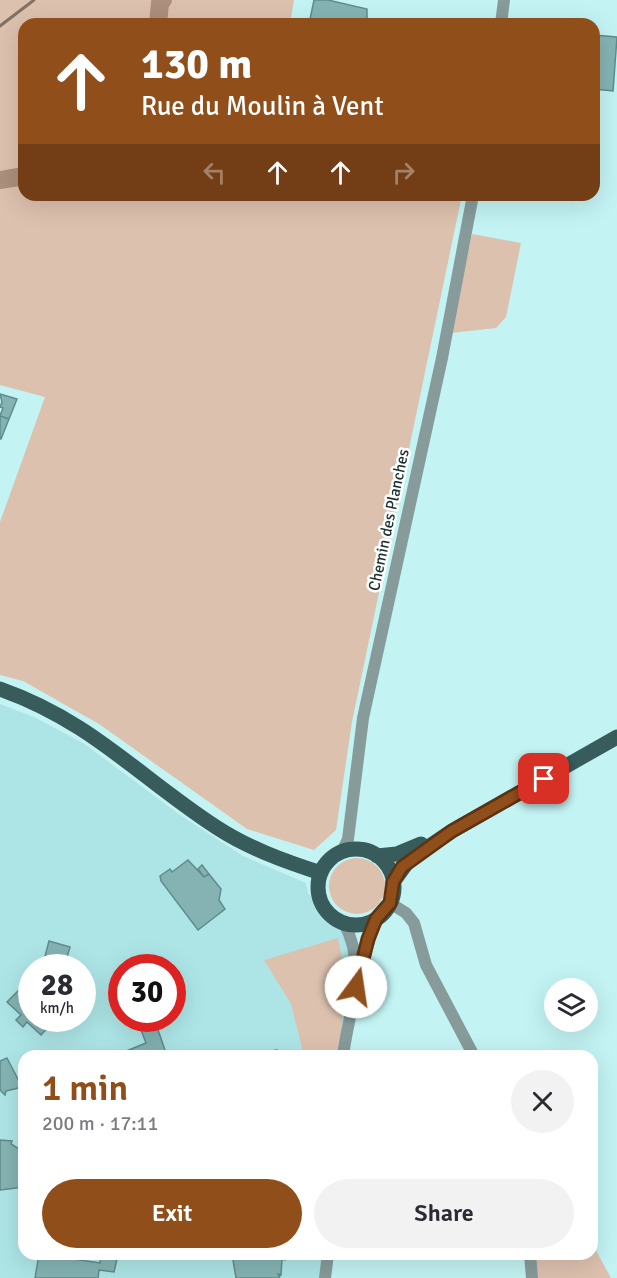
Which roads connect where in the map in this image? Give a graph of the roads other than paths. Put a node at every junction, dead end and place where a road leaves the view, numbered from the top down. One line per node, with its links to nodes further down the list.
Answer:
1 (504, 0): 2 (street)
2 (502, 18)
3 (472, 201): 7 (street, Chemin des Planches)
4 (0, 689): 9 (main road)
5 (617, 737): 6 (main road)
6 (452, 831): 8 (main road); 10 (main road)
7 (342, 852): 8 (main road); 9 (main road)
8 (377, 856): 10 (main road)
9 (321, 873): 13 (main road)
10 (393, 882): 11 (main road)
11 (390, 903): 12 (main road); 16 (street)
12 (376, 919): 13 (main road); 14 (street)
13 (344, 923): 14 (street)
14 (356, 987): 15 (street)
15 (345, 1050)
16 (471, 1050)
17 (328, 1260): 19 (street)
18 (530, 1260): 20 (street)
19 (326, 1278)
20 (532, 1278)

